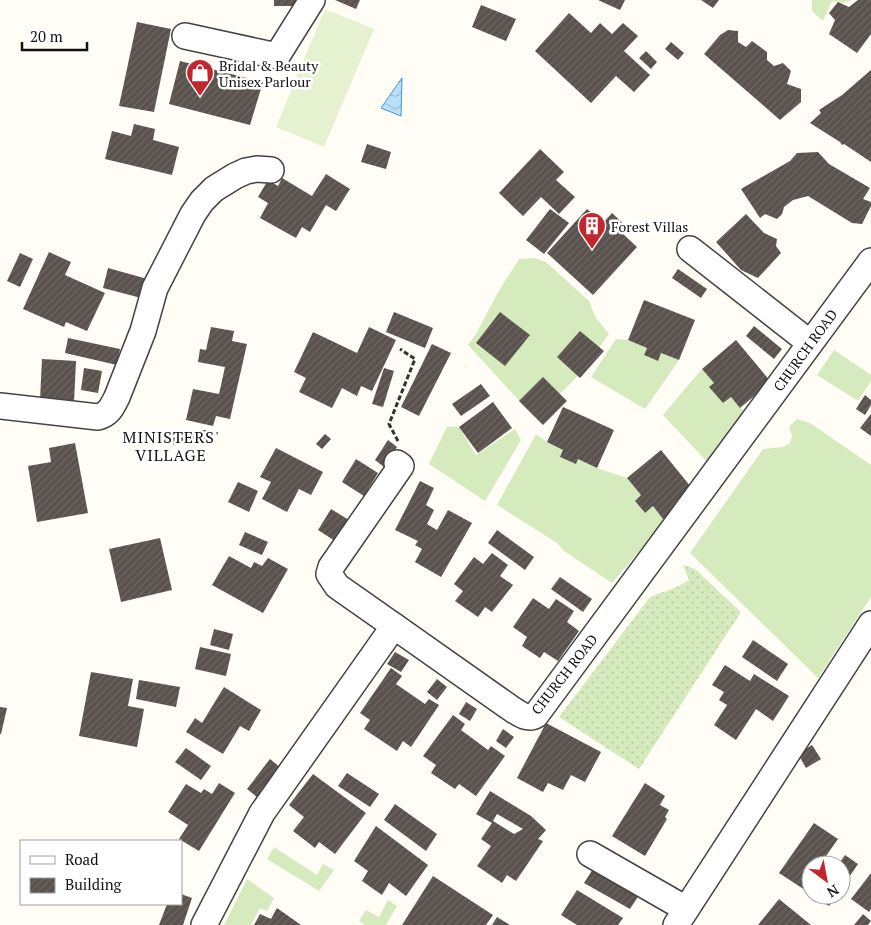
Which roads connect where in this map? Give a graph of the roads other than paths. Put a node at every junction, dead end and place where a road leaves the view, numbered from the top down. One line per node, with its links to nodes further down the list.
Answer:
1 (312, 0): 2 (street)
2 (185, 36)
3 (271, 170): 7 (street)
4 (690, 249): 6 (street)
5 (871, 260): 6 (street, CHURCH ROAD)
6 (810, 343): 10 (street, CHURCH ROAD)
7 (0, 406)
8 (399, 465): 10 (street)
9 (871, 624): 12 (street)
10 (394, 626): 13 (street)
11 (590, 854): 12 (street)
12 (681, 917)
13 (204, 925)

